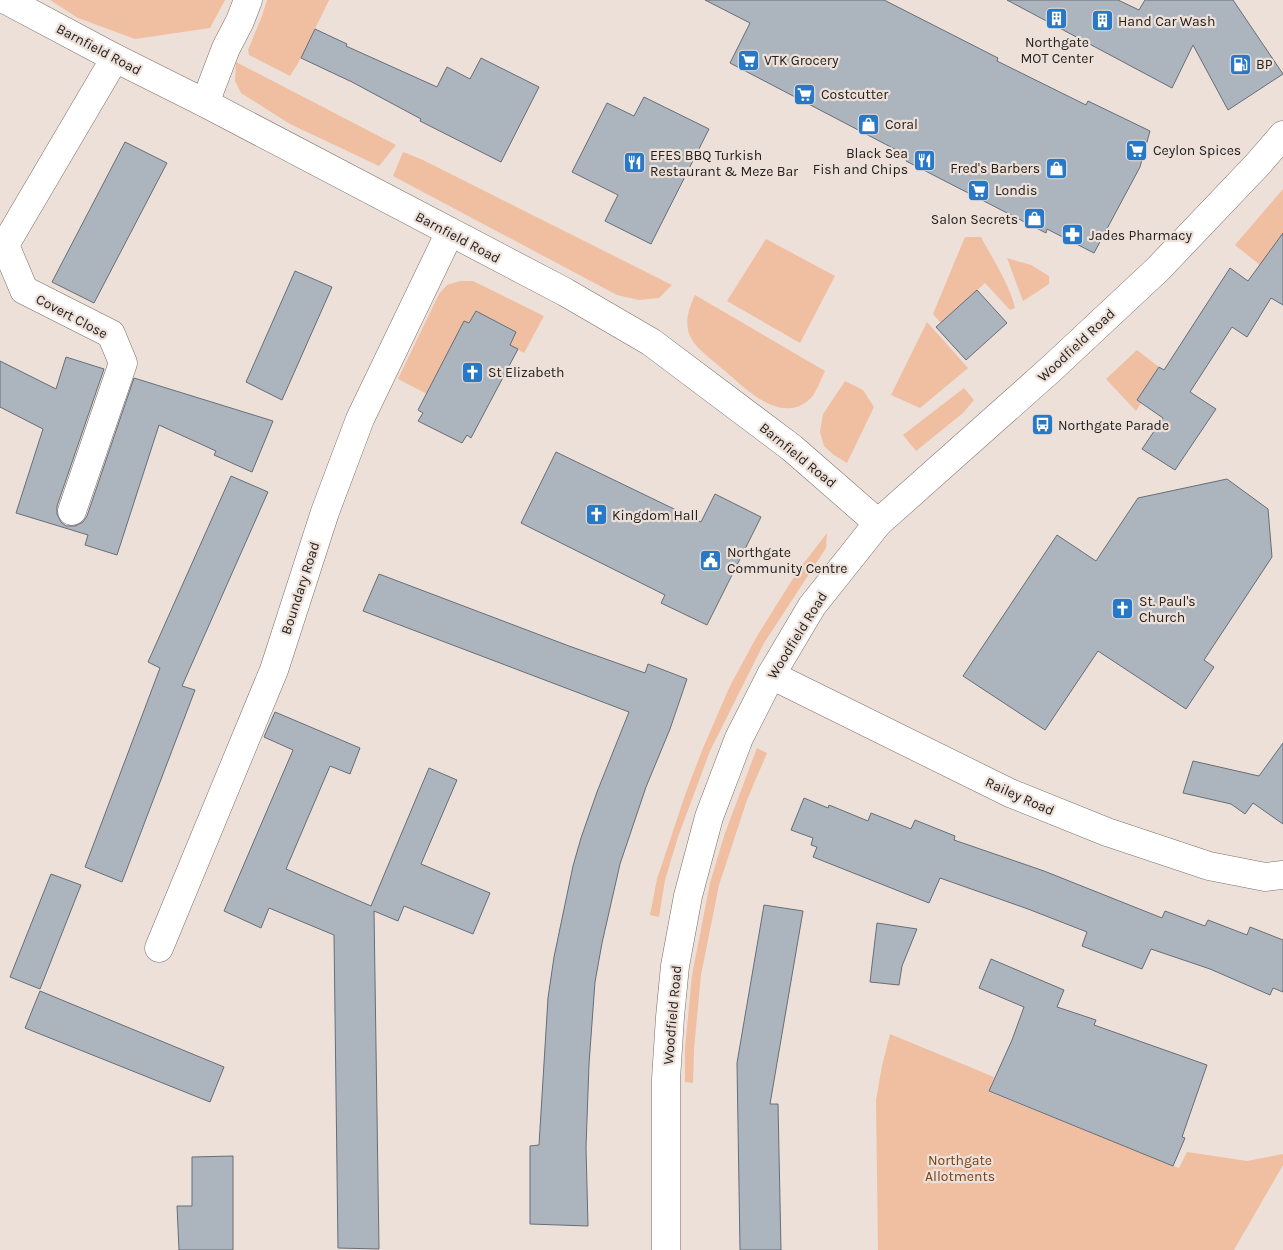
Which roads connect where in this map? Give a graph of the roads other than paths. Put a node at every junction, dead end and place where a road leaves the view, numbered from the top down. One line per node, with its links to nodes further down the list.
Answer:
1 (6, 0): 3 (street, Barnfield Road)
2 (248, 0): 4 (street)
3 (115, 58): 4 (street, Barnfield Road); 7 (street, Covert Close)
4 (205, 103): 6 (street, Barnfield Road)
5 (1282, 137): 8 (street, Woodfield Road)
6 (450, 232): 8 (street, Barnfield Road); 11 (street, Boundary Road)
7 (72, 511)
8 (878, 523): 9 (street, Woodfield Road)
9 (771, 676): 10 (street, Railey Road); 12 (street, Woodfield Road)
10 (1283, 875)
11 (159, 948)
12 (666, 1250)

